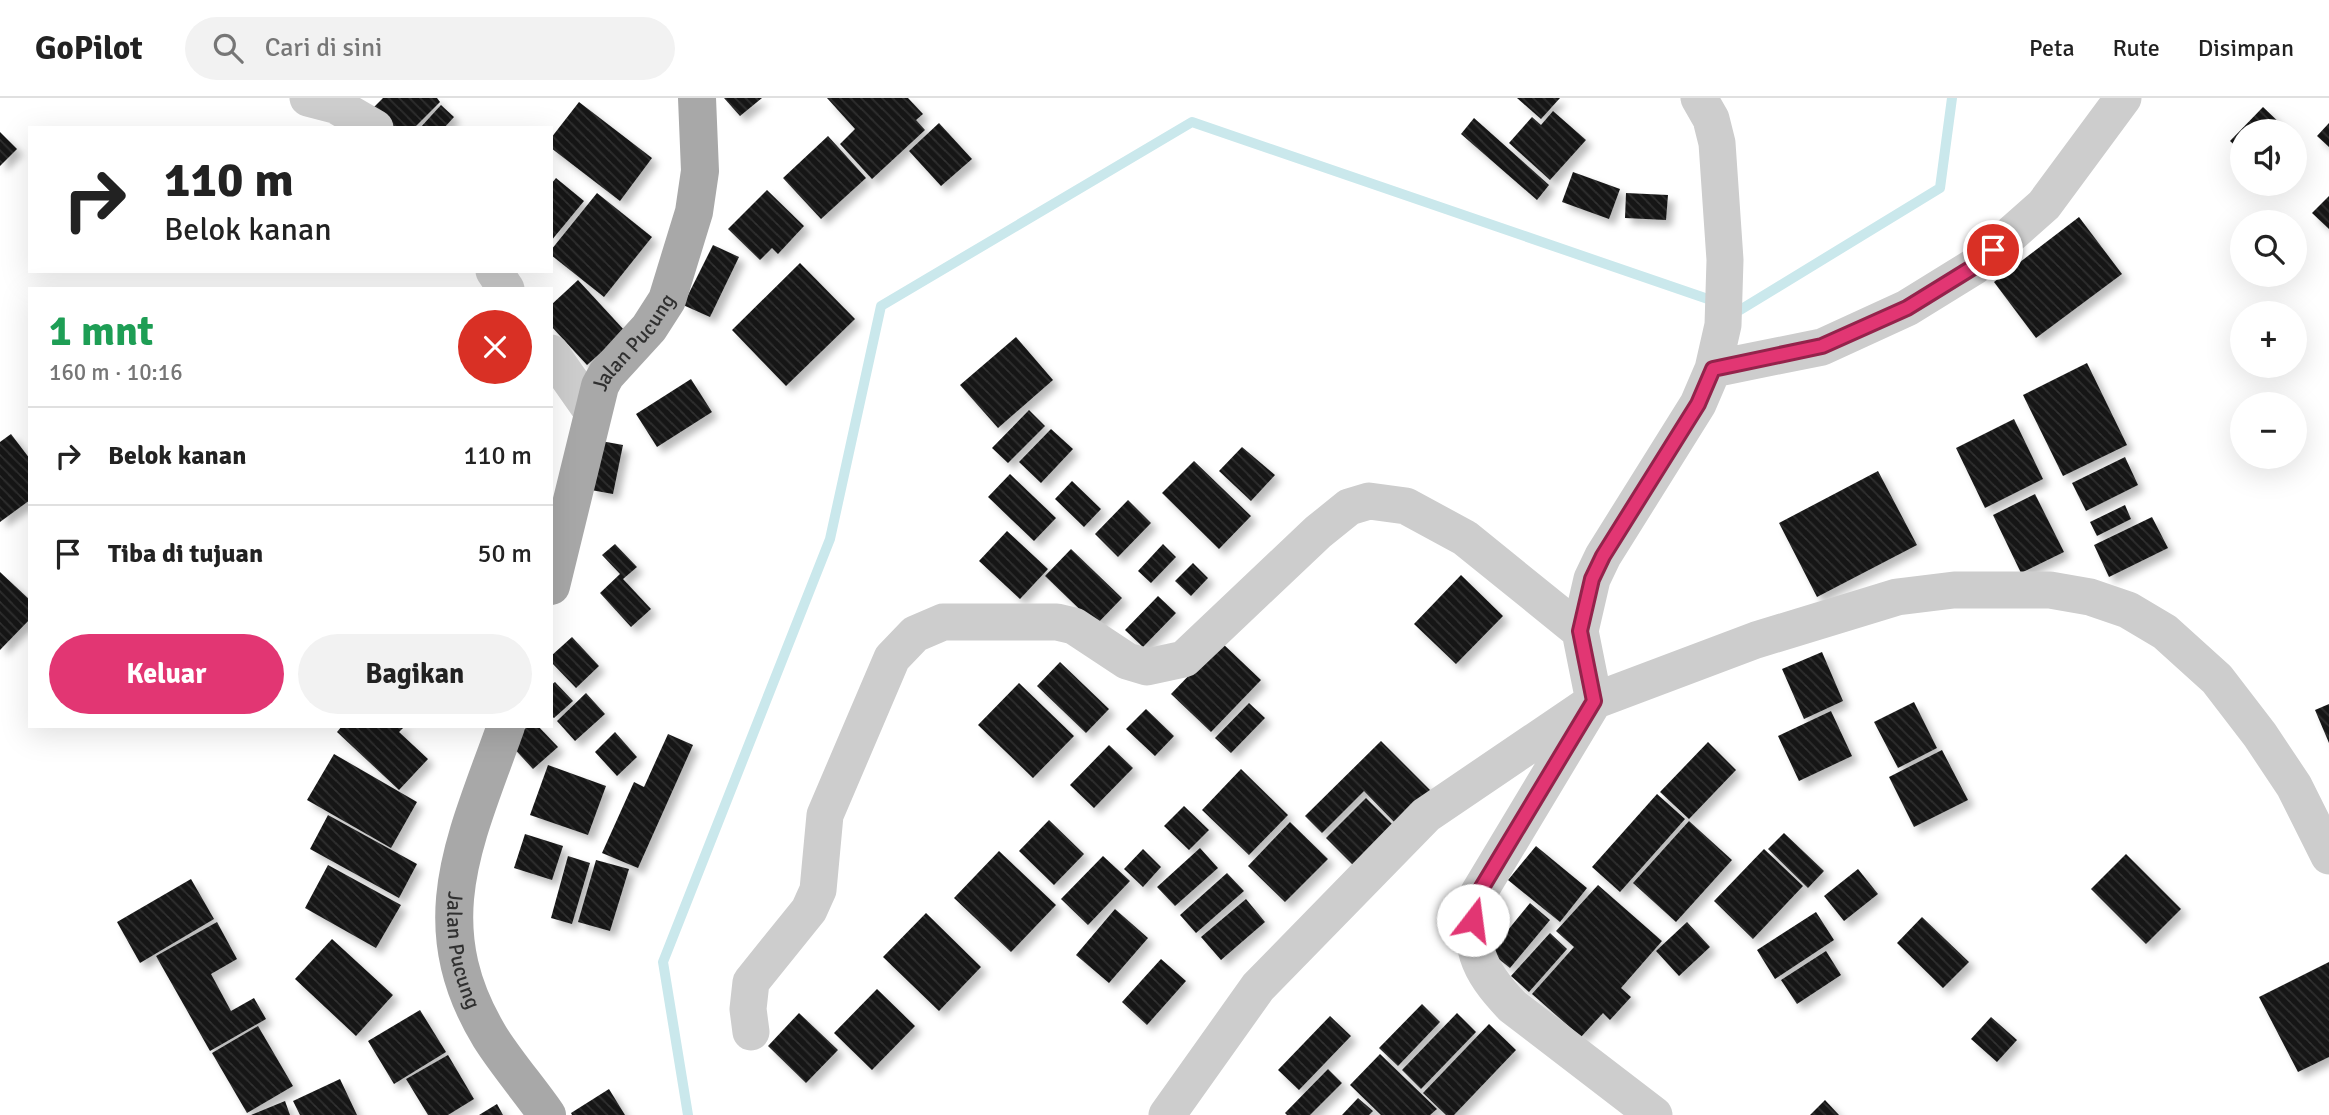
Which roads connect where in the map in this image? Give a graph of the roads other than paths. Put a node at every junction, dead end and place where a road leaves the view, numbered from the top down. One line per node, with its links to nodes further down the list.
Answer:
1 (308, 98): 5 (street)
2 (697, 98): 8 (main road, Jalan Pucung)
3 (1699, 98): 7 (street)
4 (2123, 98): 7 (street)
5 (372, 126)
6 (553, 356): 8 (street)
7 (1713, 369): 10 (street)
8 (593, 413): 9 (main road, Jalan Pucung)
9 (553, 579)
10 (1580, 631): 11 (street); 14 (street)
11 (1594, 701): 13 (street); 16 (street); 17 (street)
12 (505, 728): 15 (main road, Jalan Pucung)
13 (2329, 856)
14 (751, 1032)
15 (547, 1115)
16 (1167, 1115)
17 (1654, 1115)

